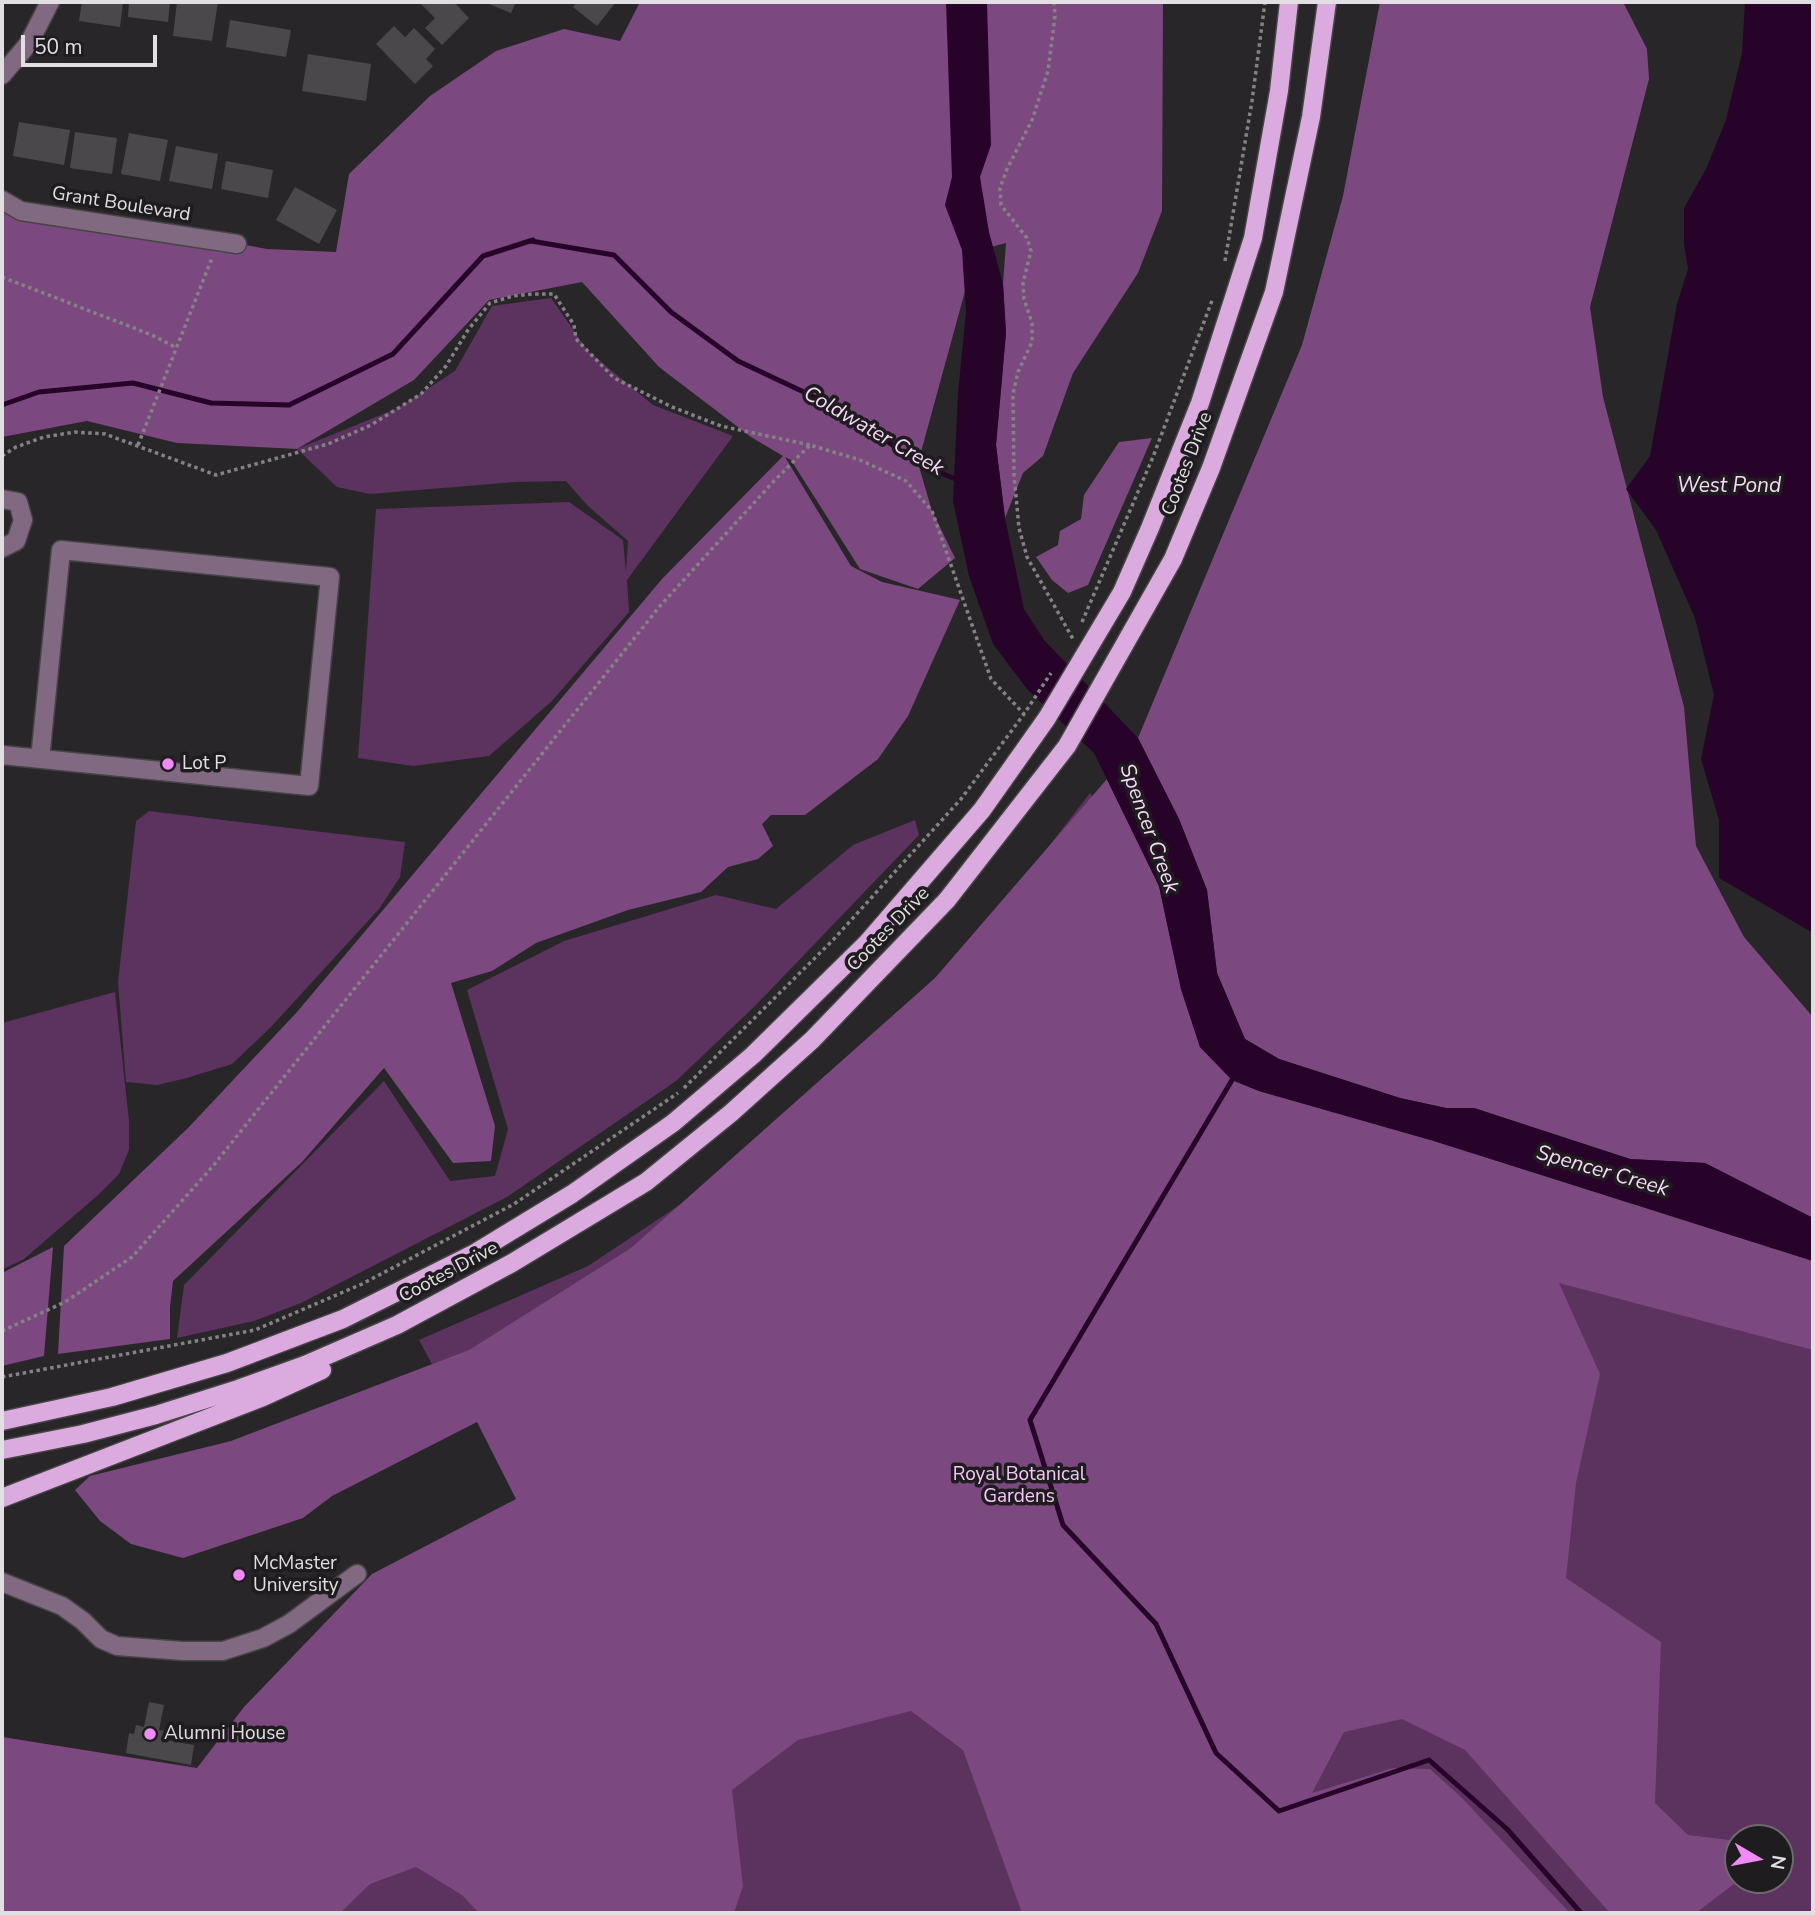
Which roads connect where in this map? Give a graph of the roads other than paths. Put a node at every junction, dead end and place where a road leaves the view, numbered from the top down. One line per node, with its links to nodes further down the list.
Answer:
1 (50, 2): 4 (street)
2 (1289, 2): 12 (main road, Cootes Drive)
3 (1327, 2): 11 (main road, Cootes Drive)
4 (2, 75)
5 (2, 200): 6 (street, Grant Boulevard)
6 (237, 244)
7 (2, 499): 8 (street)
8 (2, 548)
9 (2, 755): 10 (street)
10 (40, 759): 10 (street)
11 (397, 1325): 13 (main road, Cootes Drive); 14 (main road)
12 (2, 1420)
13 (2, 1450)
14 (2, 1498)
15 (357, 1574): 16 (street)
16 (2, 1582)

